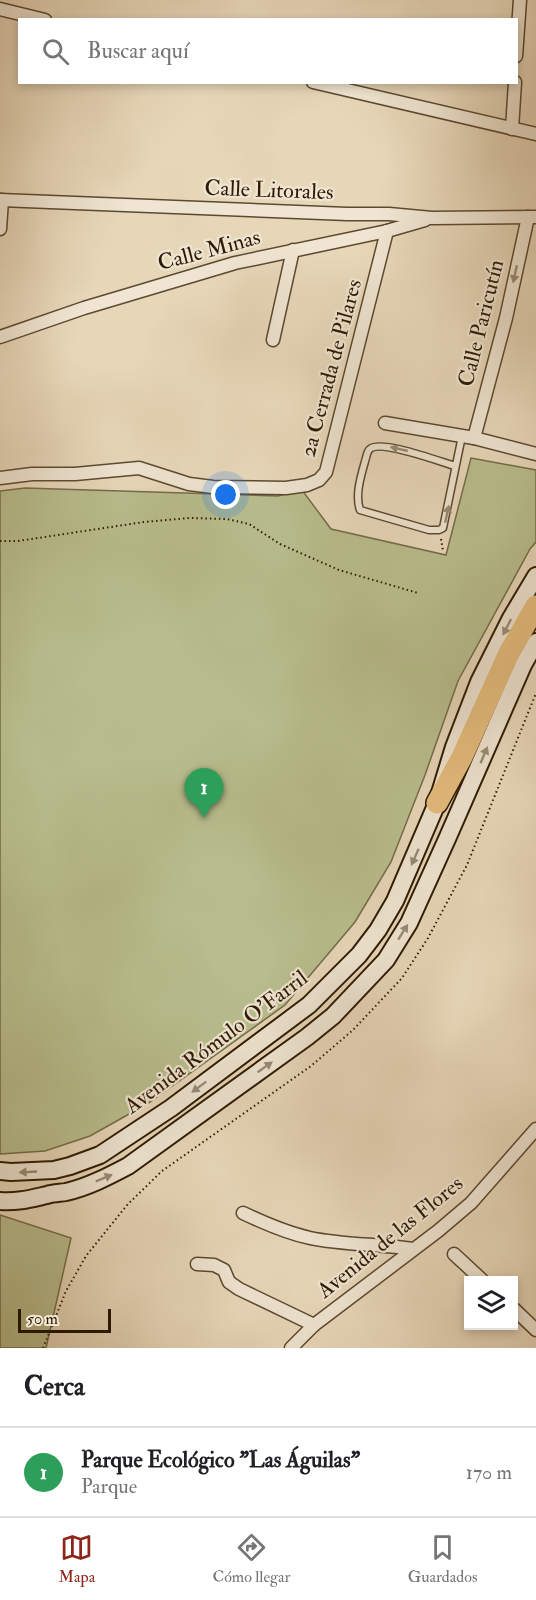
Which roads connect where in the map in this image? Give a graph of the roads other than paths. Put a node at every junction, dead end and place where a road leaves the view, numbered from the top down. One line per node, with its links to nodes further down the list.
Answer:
1 (520, 0): 4 (street)
2 (0, 9): 3 (street)
3 (37, 18)
4 (518, 28)
5 (321, 84): 7 (street)
6 (515, 84): 7 (street)
7 (512, 129): 8 (street)
8 (536, 134)
9 (1, 200): 11 (street, Calle Litorales); 12 (street)
10 (532, 217): 11 (street, Calle Litorales); 18 (street, Calle Paricutín, one-way to 18)
11 (432, 218): 13 (street, Calle Minas)
12 (0, 229)
13 (387, 231): 14 (street, Calle Minas); 21 (street, 2a Cerrada de Pilares)
14 (293, 250): 15 (street, Calle Minas); 16 (street)
15 (0, 337)
16 (273, 340)
17 (385, 423): 18 (street)
18 (468, 437): 19 (street); 20 (lane)
19 (536, 454)
20 (455, 466): 20 (lane, one-way to 20)
21 (0, 478)
22 (536, 576): 25 (main road, Avenida Rómulo O'Farril, one-way to 25)
23 (536, 606): 25 (highway)
24 (536, 642): 29 (main road, one-way to 24)
25 (437, 803): 27 (main road, Avenida Rómulo O'Farril, one-way to 27)
26 (536, 1129): 32 (street, Avenida de las Flores)
27 (0, 1171)
28 (0, 1192): 29 (main road)
29 (48, 1194): 30 (main road)
30 (0, 1201)
31 (243, 1213): 32 (street)
32 (413, 1249): 37 (street, Avenida de las Flores)
33 (454, 1254): 35 (street)
34 (197, 1264): 37 (street)
35 (477, 1276)
36 (518, 1314): 38 (street)
37 (314, 1325): 39 (street, Avenida de las Flores)
38 (536, 1330)
39 (291, 1348)

